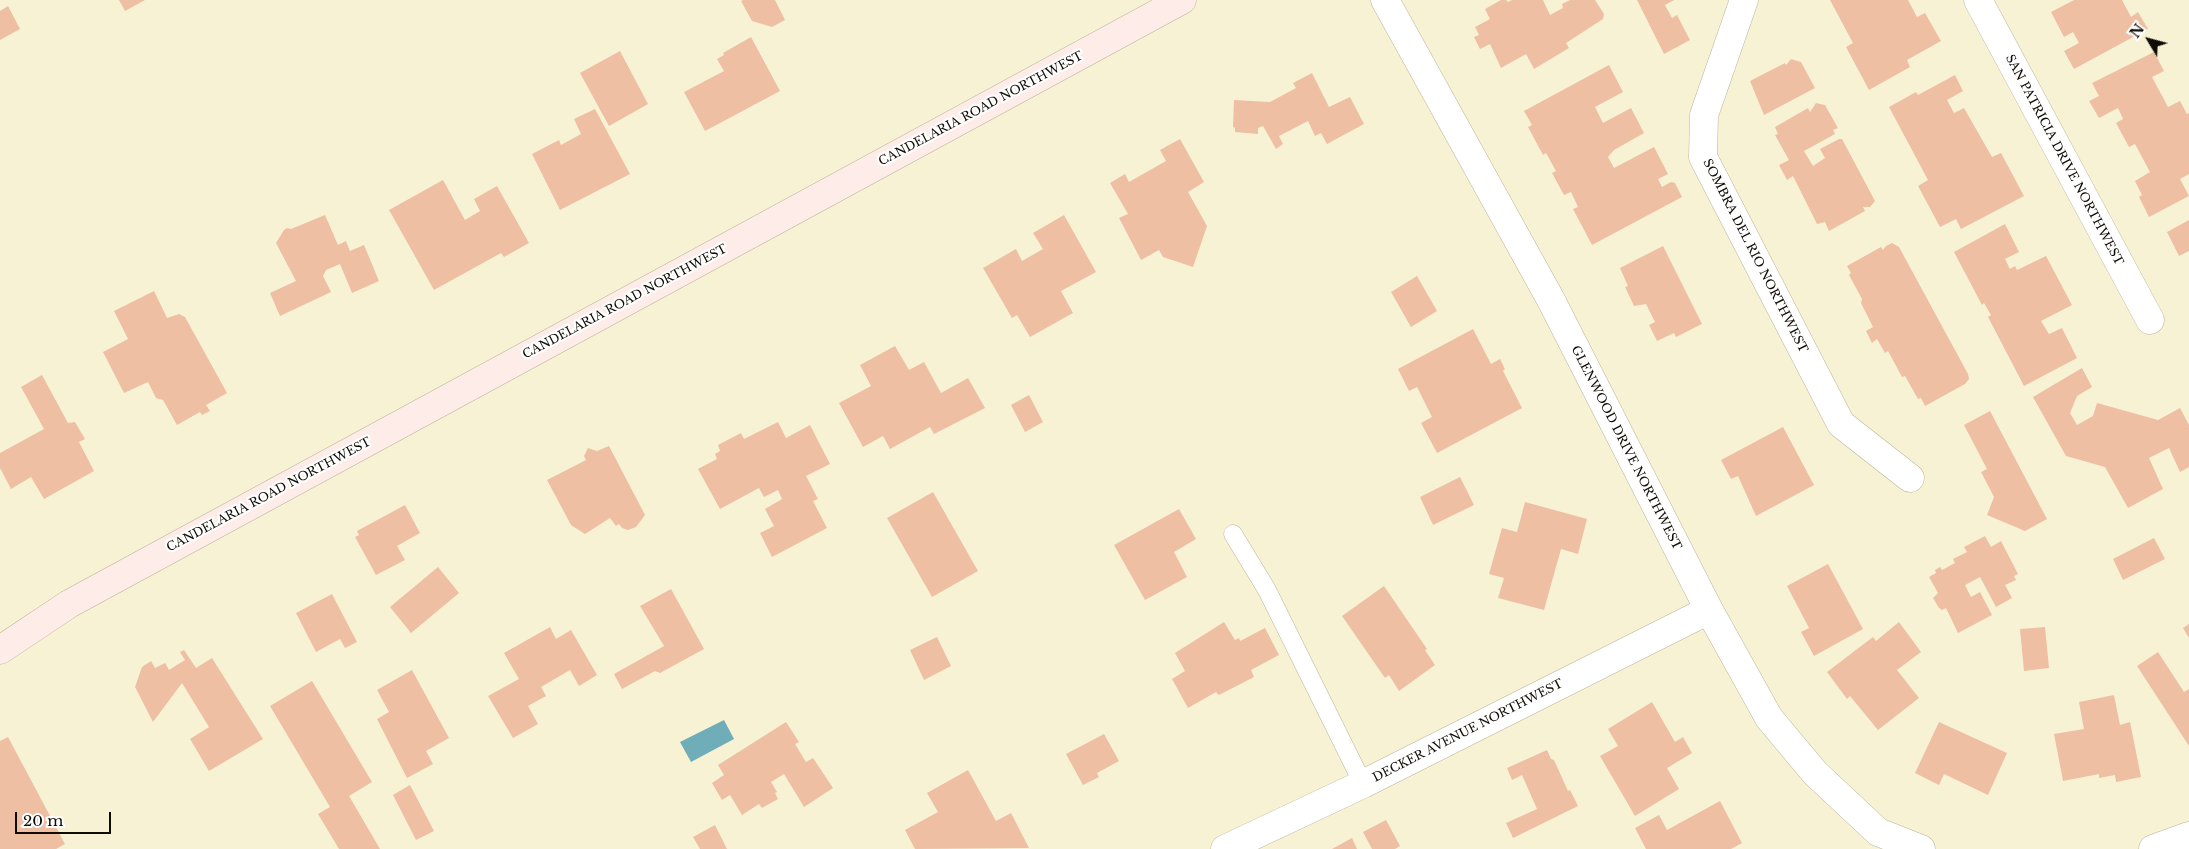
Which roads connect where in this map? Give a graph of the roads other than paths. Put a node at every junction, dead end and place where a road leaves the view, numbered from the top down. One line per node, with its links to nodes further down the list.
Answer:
1 (1182, 0): 8 (street, CANDELARIA ROAD NORTHWEST)
2 (1386, 0): 9 (street, GLENWOOD DRIVE NORTHWEST)
3 (1744, 0): 6 (street, SOMBRA DEL RIO NORTHWEST)
4 (1978, 0): 5 (street, SAN PATRICIA DRIVE NORTHWEST)
5 (2150, 320)
6 (1910, 478)
7 (1233, 534): 12 (lane)
8 (69, 604): 10 (street, CANDELARIA ROAD NORTHWEST); 11 (street, CANDELARIA ROAD NORTHWEST)
9 (1709, 610): 12 (street, DECKER AVENUE NORTHWEST); 14 (street, GLENWOOD DRIVE NORTHWEST)
10 (0, 626)
11 (0, 650)
12 (1362, 784): 15 (street, DECKER AVENUE NORTHWEST)
13 (2189, 836): 17 (street)
14 (1871, 841): 16 (street, GLENWOOD DRIVE NORTHWEST)
15 (1225, 849)
16 (1920, 849)
17 (2153, 849)

